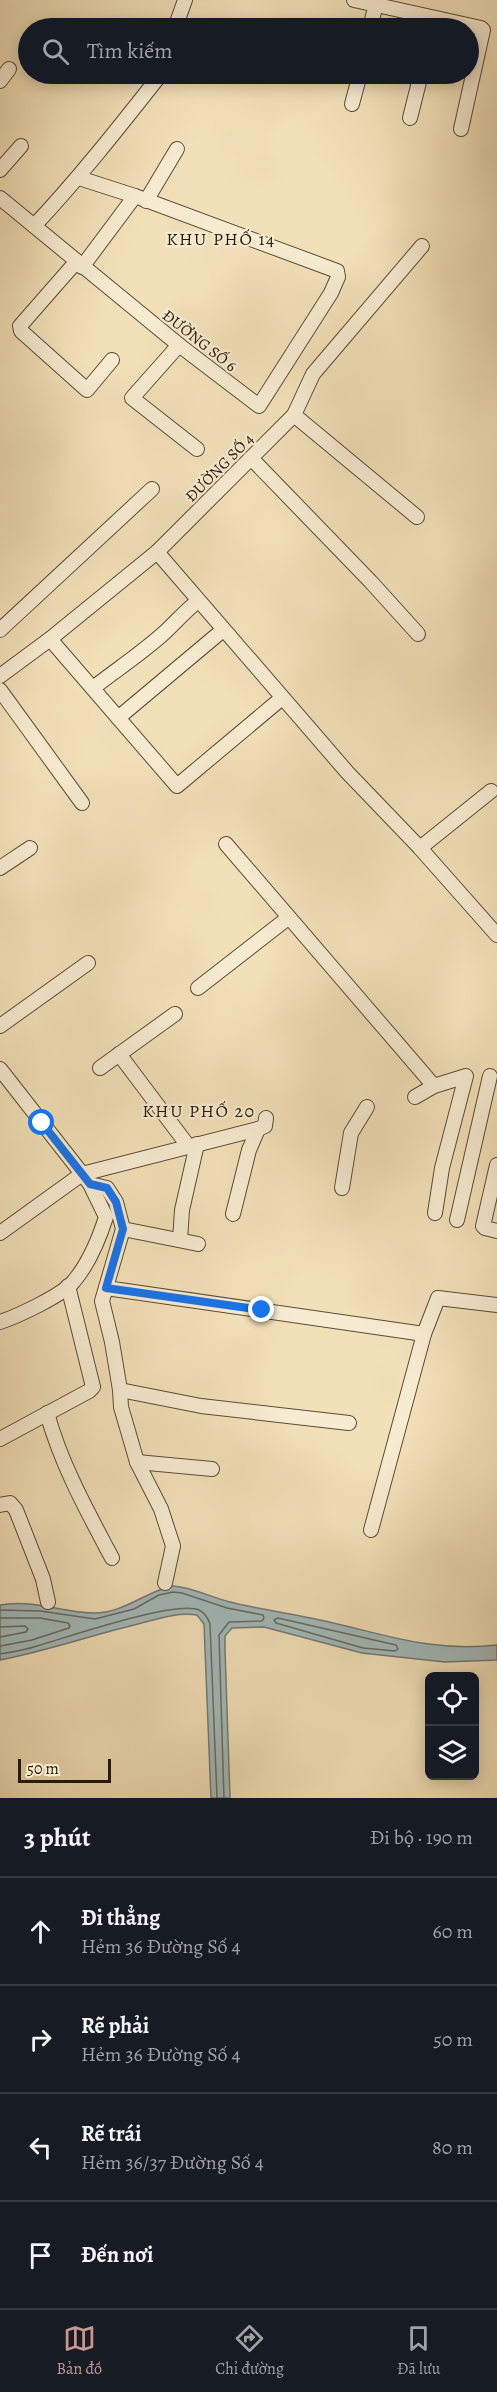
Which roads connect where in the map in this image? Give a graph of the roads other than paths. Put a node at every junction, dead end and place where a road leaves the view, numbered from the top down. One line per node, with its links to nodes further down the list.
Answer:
1 (185, 0): 4 (street)
2 (354, 0): 3 (street)
3 (376, 4): 5 (street); 6 (street)
4 (179, 18)
5 (372, 18)
6 (437, 18)
7 (479, 28): 8 (street)
8 (479, 48)
9 (9, 69): 10 (street)
10 (0, 81)
11 (154, 84): 21 (street)
12 (357, 84): 15 (street)
13 (418, 84): 16 (street)
14 (471, 84): 17 (street)
15 (352, 104)
16 (410, 118)
17 (461, 129)
18 (21, 147): 20 (street)
19 (177, 149): 23 (street)
20 (0, 170)
21 (79, 178): 23 (street); 24 (street)
22 (0, 198): 24 (street, ĐƯỜNG SỐ 6)
23 (141, 199): 26 (street); 27 (street, ĐƯỜNG SỐ 6)
24 (34, 226): 26 (street, ĐƯỜNG SỐ 6)
25 (422, 246): 29 (street, ĐƯỜNG SỐ 4)
26 (79, 264): 27 (street, ĐƯỜNG SỐ 6); 28 (street)
27 (179, 345): 30 (street)
28 (112, 360)
29 (294, 415): 31 (street, ĐƯỜNG SỐ 4); 33 (street)
30 (197, 449)
31 (251, 458): 34 (street, ĐƯỜNG SỐ 4); 38 (street)
32 (152, 489): 36 (street)
33 (417, 517)
34 (157, 552): 35 (street); 39 (street, ĐƯỜNG SỐ 4)
35 (198, 601): 37 (street); 41 (street)
36 (0, 630)
37 (223, 630): 43 (street); 44 (street)
38 (418, 634)
39 (50, 639): 40 (street, ĐƯỜNG SỐ 4); 41 (street)
40 (0, 676)
41 (93, 688): 44 (street)
42 (0, 690): 46 (street)
43 (282, 698): 44 (street); 49 (street)
44 (118, 718)
45 (491, 791): 49 (street)
46 (82, 803)
47 (226, 844): 51 (street)
48 (30, 848): 50 (street)
49 (420, 848): 52 (street)
50 (0, 868)
51 (288, 918): 54 (street); 61 (street)
52 (497, 936)
53 (88, 963): 56 (street)
54 (198, 988)
55 (175, 1014): 57 (street)
56 (0, 1026)
57 (119, 1054): 58 (street); 64 (street)
58 (100, 1068)
59 (0, 1069): 66 (street)
60 (490, 1076): 71 (street)
61 (434, 1086): 62 (street); 69 (street)
62 (415, 1097)
63 (367, 1107): 67 (street)
64 (193, 1145): 66 (street); 70 (street); 75 (street)
65 (497, 1165): 68 (street)
66 (86, 1179): 72 (street); 74 (street); 77 (street)
67 (342, 1188)
68 (493, 1200): 73 (street)
69 (435, 1213)
70 (233, 1214)
71 (457, 1220)
72 (123, 1229): 75 (street); 78 (street)
73 (497, 1231)
74 (0, 1233)
75 (180, 1240): 76 (street)
76 (198, 1244)
77 (68, 1286): 80 (street); 83 (street)
78 (106, 1288): 81 (street); 82 (street)
79 (497, 1305): 81 (street)
80 (0, 1322)
81 (424, 1334): 89 (street)
82 (120, 1390): 84 (street); 86 (street)
83 (47, 1413): 85 (street); 90 (street)
84 (349, 1423)
85 (0, 1439)
86 (138, 1462): 87 (street); 91 (street)
87 (212, 1469)
88 (0, 1505): 92 (street)
89 (371, 1530)
90 (112, 1558)
91 (165, 1583)
92 (48, 1602)

